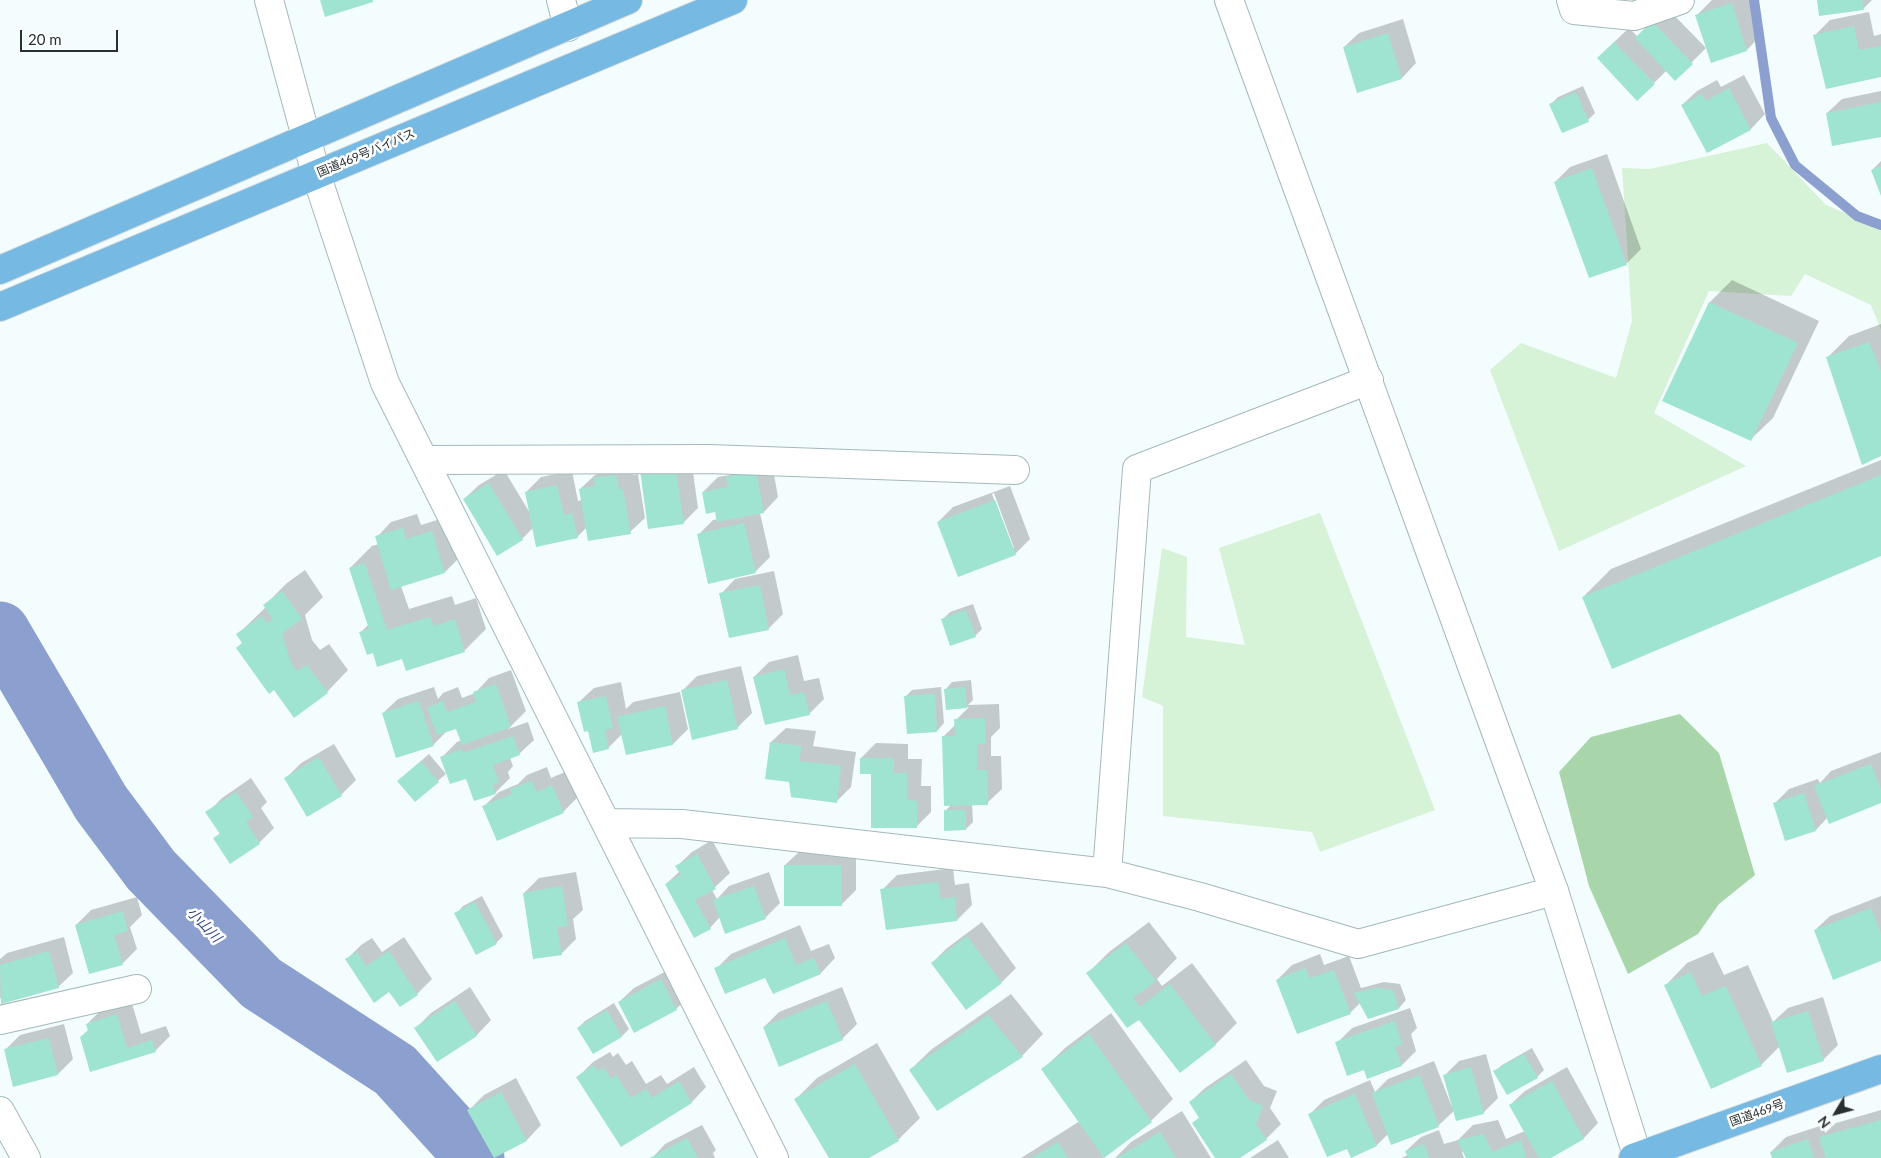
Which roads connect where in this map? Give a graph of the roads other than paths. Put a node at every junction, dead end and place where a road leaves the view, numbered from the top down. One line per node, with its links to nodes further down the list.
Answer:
1 (269, 0): 9 (street)
2 (560, 0): 8 (street)
3 (628, 0): 8 (highway)
4 (733, 0): 10 (highway, 国道469号バイパス)
5 (1229, 0): 13 (street)
6 (1571, 0): 7 (street)
7 (1680, 0)
8 (568, 27): 9 (highway)
9 (307, 137): 10 (street); 11 (highway)
10 (316, 174): 12 (highway, 国道469号バイパス); 14 (street)
11 (0, 270)
12 (0, 307)
13 (1369, 380): 17 (street); 18 (street)
14 (424, 460): 15 (street); 16 (street)
15 (1014, 470)
16 (606, 823): 17 (street); 25 (street)
17 (1107, 873): 18 (street)
18 (1554, 891): 23 (street)
19 (138, 989): 20 (street)
20 (0, 1020)
21 (1881, 1068): 23 (highway, 国道469号)
22 (0, 1112): 24 (street)
23 (1636, 1157)
24 (26, 1158)
25 (774, 1158)

